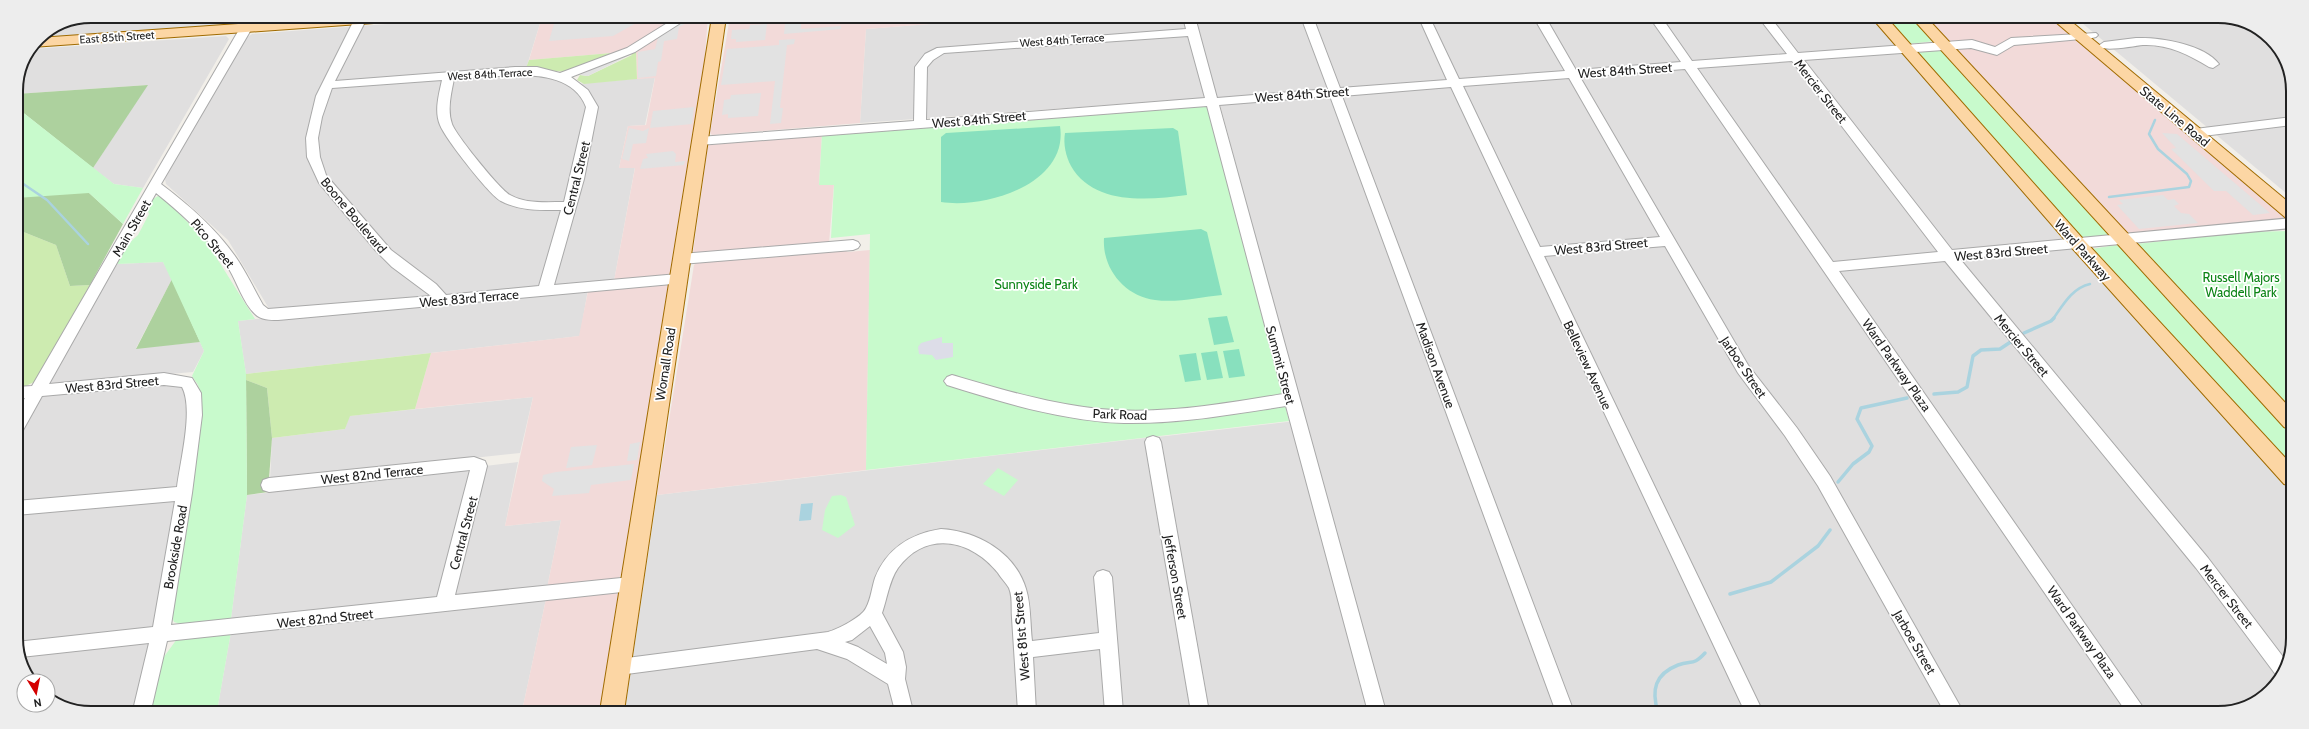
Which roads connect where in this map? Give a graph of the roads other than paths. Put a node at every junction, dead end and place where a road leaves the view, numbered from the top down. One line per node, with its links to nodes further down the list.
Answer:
1 (317, 23): 15 (main road, East 85th Street)
2 (359, 23): 28 (street, Boone Boulevard)
3 (674, 23): 26 (street)
4 (717, 23): 34 (main road, Wornall Road)
5 (1309, 23): 29 (street, Madison Avenue)
6 (1426, 23): 27 (street, Belleview Avenue)
7 (1543, 23): 24 (street, Jarboe Street)
8 (1659, 23): 23 (street, Ward Parkway Plaza)
9 (1769, 23): 21 (street, Mercier Street)
10 (1884, 23): 20 (main road, Ward Parkway)
11 (1924, 23): 18 (main road)
12 (2066, 23): 16 (main road, State Line Road)
13 (2076, 23): 16 (main road, State Line Road)
14 (1191, 24): 30 (street, Summit Street); 32 (street, West 84th Terrace)
15 (246, 28): 17 (main road, East 85th Street); 35 (street, Main Street)
16 (2085, 36): 18 (street); 19 (main road, State Line Road); 33 (main road, State Line Road)
17 (44, 42)
18 (1944, 45): 20 (street, West 84th Street); 40 (main road)
19 (2104, 46): 22 (street); 33 (main road, State Line Road)
20 (1906, 48): 21 (street, West 84th Street); 42 (main road, Ward Parkway)
21 (1795, 57): 23 (street, West 84th Street); 45 (street, Mercier Street)
22 (2213, 64)
23 (1688, 65): 24 (street, West 84th Street); 47 (street, Ward Parkway Plaza)
24 (1573, 74): 27 (street, West 84th Street); 41 (street, Jarboe Street)
25 (449, 76): 26 (street, West 84th Terrace); 28 (street, West 84th Terrace); 37 (street)
26 (561, 76): 37 (street, Central Street)
27 (1456, 82): 29 (street, West 84th Street); 44 (street, Belleview Avenue)
28 (328, 85): 50 (street, Boone Boulevard)
29 (1335, 92): 30 (street, West 84th Street); 84 (street, Madison Avenue)
30 (1211, 100): 32 (street, West 84th Street); 56 (street, Summit Street)
31 (2286, 122): 33 (street)
32 (920, 124): 34 (street, West 84th Street)
33 (2201, 132): 36 (main road, State Line Road); 38 (main road, State Line Road)
34 (699, 141): 46 (main road, Wornall Road)
35 (154, 185): 51 (street, Pico Street); 54 (street, Main Street)
36 (2286, 196)
37 (569, 206): 49 (street, Central Street)
38 (2286, 209)
39 (2286, 224): 40 (street, West 83rd Street)
40 (2123, 240): 42 (street, West 83rd Street); 58 (main road)
41 (1668, 241): 44 (street, West 83rd Street); 86 (street, Jarboe Street)
42 (2078, 244): 45 (street, West 83rd Street); 61 (main road, Ward Parkway)
43 (853, 245): 46 (street)
44 (1535, 252): 85 (street, Belleview Avenue)
45 (1949, 256): 47 (street, West 83rd Street); 74 (street, Mercier Street)
46 (681, 259): 48 (main road, Wornall Road)
47 (1830, 267): 87 (street, Ward Parkway Plaza)
48 (678, 279): 49 (street, West 83rd Terrace); 66 (main road, Wornall Road)
49 (545, 291): 50 (street, West 83rd Terrace)
50 (442, 300): 51 (street, West 83rd Terrace)
51 (261, 311)
52 (952, 381): 56 (street, Park Road)
53 (187, 382): 54 (street, West 83rd Street); 63 (street, Brookside Road)
54 (37, 391): 55 (street, West 83rd Street); 57 (street, Main Street)
55 (23, 392)
56 (1291, 400): 83 (street, Summit Street)
57 (23, 416)
58 (2286, 417)
59 (1153, 442): 82 (street, Jefferson Street)
60 (474, 463): 62 (street, West 82nd Terrace); 67 (street, Central Street)
61 (2286, 473)
62 (269, 485)
63 (184, 493): 64 (street); 69 (street, Brookside Road)
64 (23, 507)
65 (1102, 577): 70 (street)
66 (631, 584): 67 (street, West 82nd Street); 75 (main road, Wornall Road)
67 (444, 605): 69 (street, West 82nd Street)
68 (873, 614): 71 (street); 73 (street, West 81st Street); 76 (street)
69 (160, 635): 72 (street, West 82nd Street); 77 (street, Brookside Road)
70 (1108, 640): 73 (street); 81 (street)
71 (818, 641): 75 (street); 76 (street)
72 (24, 649)
73 (1024, 650): 80 (street, West 81st Street)
74 (2280, 666)
75 (619, 667): 78 (main road, Wornall Road)
76 (896, 678): 79 (street)
77 (143, 706)
78 (613, 706)
79 (903, 706)
80 (1027, 706)
81 (1114, 706)
82 (1199, 706)
83 (1375, 706)
84 (1563, 706)
85 (1751, 706)
86 (1951, 706)
87 (2133, 706)

